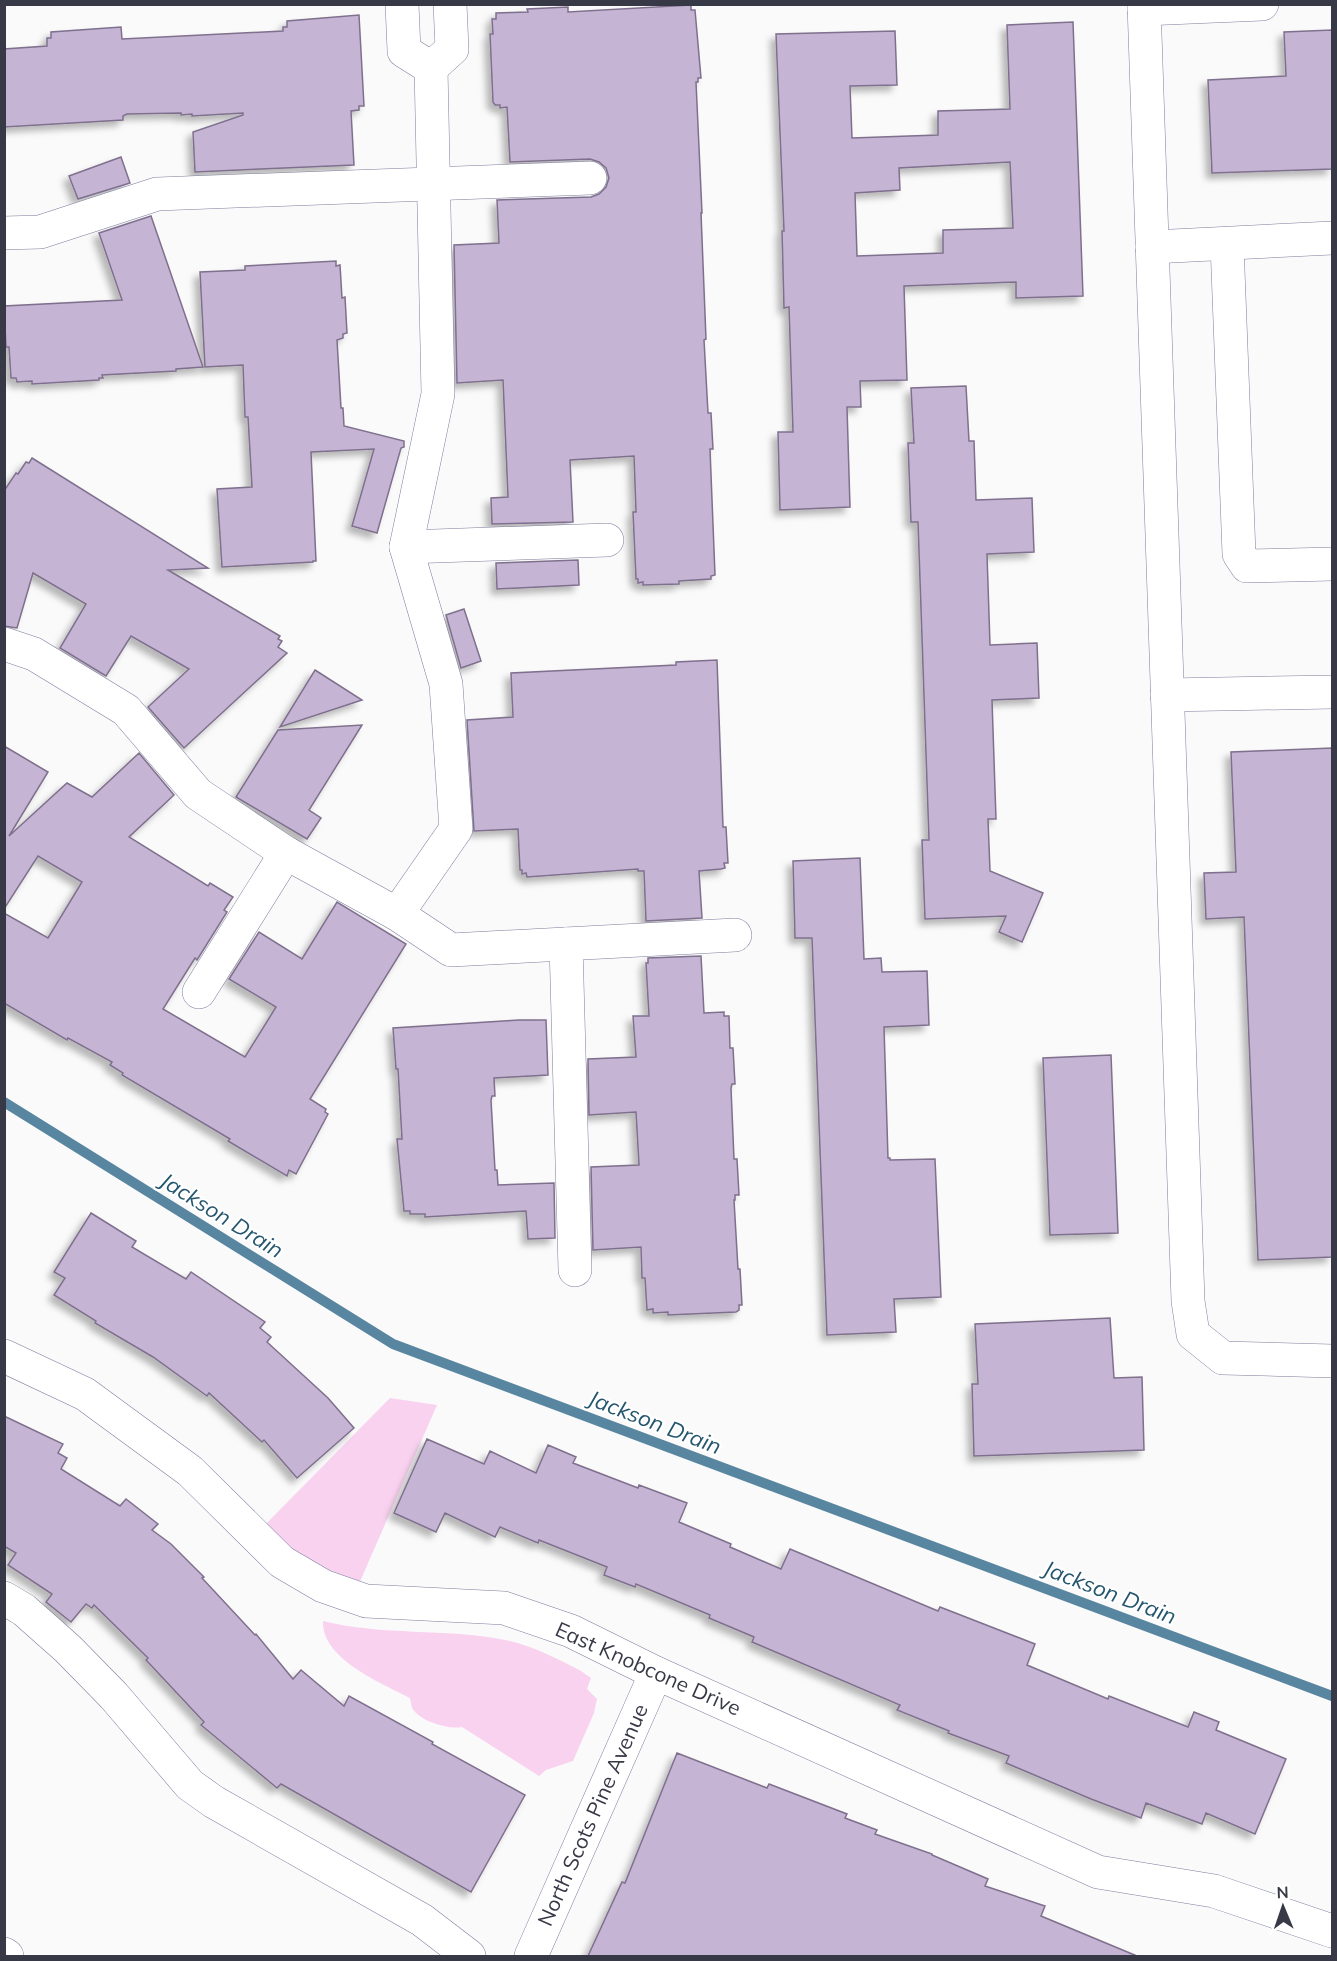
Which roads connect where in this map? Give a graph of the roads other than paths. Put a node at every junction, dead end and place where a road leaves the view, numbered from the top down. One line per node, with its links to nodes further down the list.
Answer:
1 (402, 4): 5 (street)
2 (450, 4): 5 (street)
3 (1262, 4): 4 (street)
4 (1144, 7): 11 (street)
5 (431, 68): 7 (street)
6 (590, 178): 7 (street)
7 (433, 183): 8 (street); 13 (street)
8 (4, 233)
9 (1332, 238): 10 (street)
10 (1227, 244): 11 (street); 14 (street)
11 (1152, 247): 17 (street)
12 (607, 540): 13 (street)
13 (406, 547): 19 (street)
14 (1332, 564)
15 (4, 644): 18 (street)
16 (1332, 692): 17 (street)
17 (1167, 695): 25 (street)
18 (286, 852): 19 (street); 22 (street)
19 (397, 914): 21 (street)
20 (735, 935): 21 (street)
21 (566, 944): 23 (street)
22 (199, 992)
23 (575, 1270)
24 (4, 1356): 27 (street, East Knobcone Drive)
25 (1332, 1361)
26 (4, 1598): 29 (street)
27 (656, 1673): 28 (street, East Knobcone Drive); 30 (street, North Scots Pine Avenue)
28 (1332, 1931)
29 (469, 1956)
30 (531, 1956)

